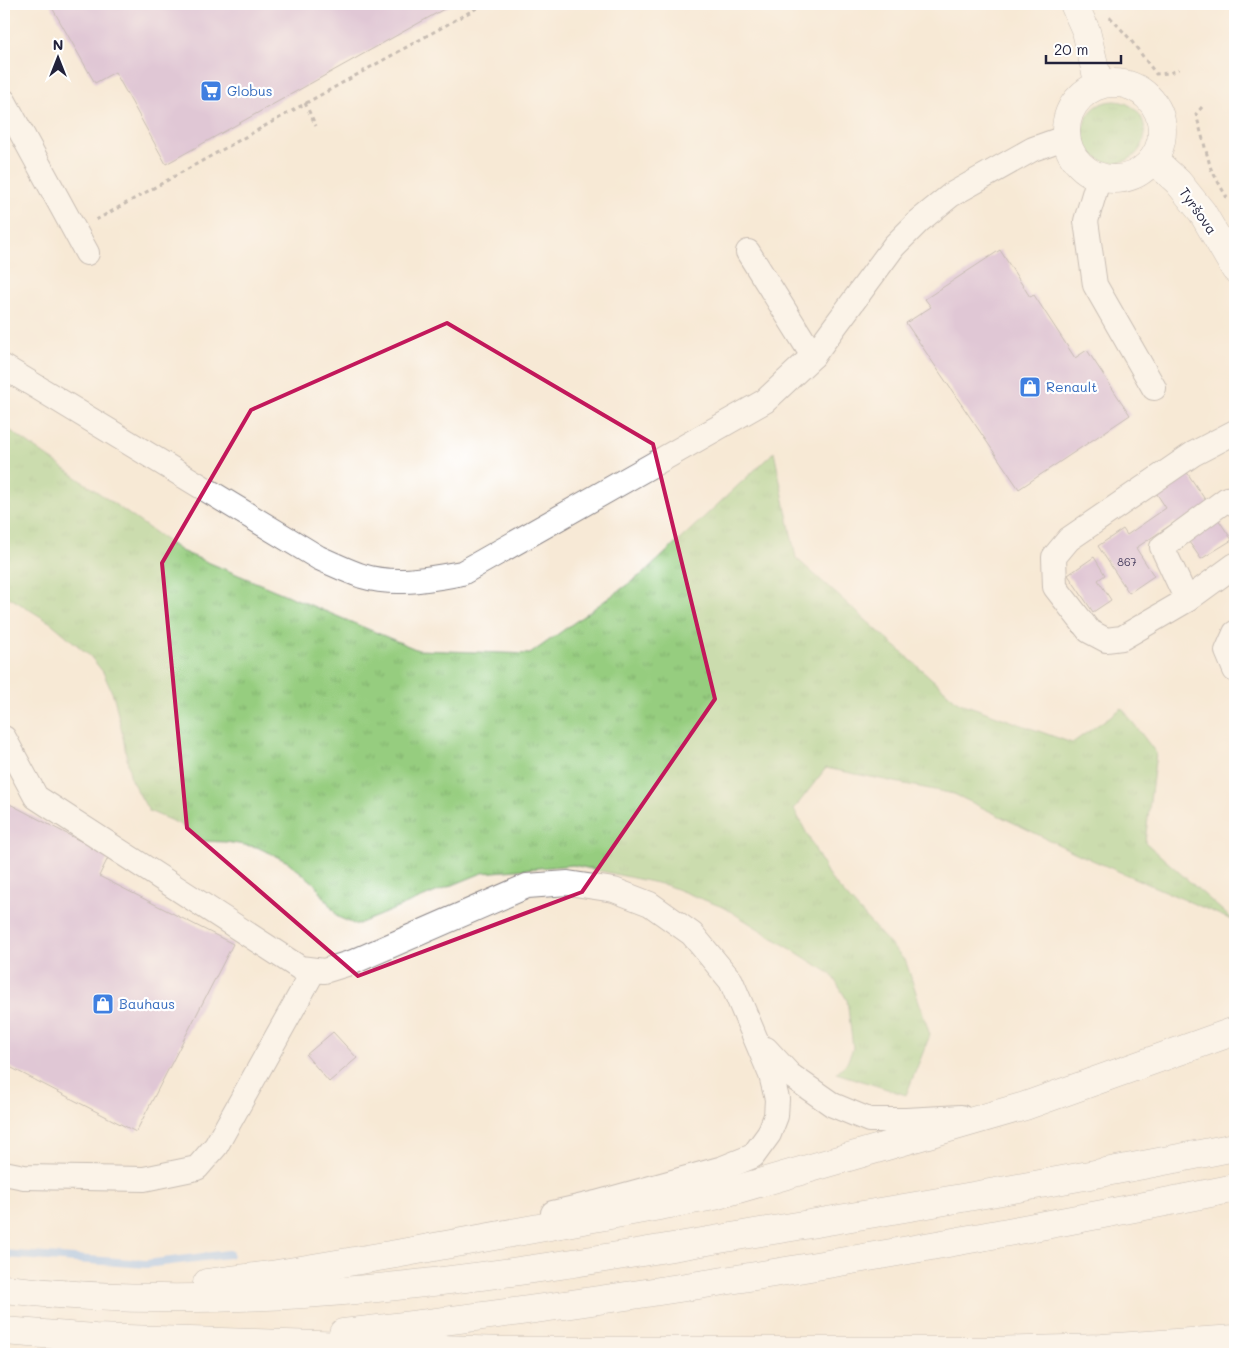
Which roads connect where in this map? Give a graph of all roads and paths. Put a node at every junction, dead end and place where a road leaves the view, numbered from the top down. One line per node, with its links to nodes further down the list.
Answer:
1 (484, 4): 7 (path)
2 (1074, 4): 5 (main road)
3 (1106, 13): 4 (path)
4 (1178, 69)
5 (1100, 86): 10 (main road); 11 (main road)
6 (4, 101): 14 (street)
7 (305, 103): 9 (path); 14 (path)
8 (1202, 107): 13 (path)
9 (316, 126)
10 (1066, 137): 12 (main road); 18 (street)
11 (1153, 159): 12 (main road); 17 (main road, Tyršova)
12 (1099, 177): 20 (street)
13 (1228, 199)
14 (75, 231): 16 (street)
15 (748, 252): 18 (street)
16 (87, 253)
17 (1235, 269)
18 (813, 356): 19 (street)
19 (4, 367)
20 (1154, 388)
21 (1235, 432): 24 (street)
22 (1235, 504): 24 (street)
23 (1235, 565): 24 (street)
24 (1187, 600)
25 (1235, 633): 26 (street)
26 (1235, 670)
27 (4, 738): 28 (street)
28 (314, 970): 30 (street); 33 (street)
29 (1235, 1031): 31 (main road)
30 (753, 1035): 31 (street); 35 (street)
31 (1025, 1106): 35 (main road)
32 (1235, 1147): 37 (main road)
33 (4, 1173)
34 (1235, 1188): 39 (main road)
35 (270, 1275): 37 (main road)
36 (4, 1288): 37 (main road)
37 (92, 1296)
38 (4, 1331): 39 (main road)
39 (165, 1339): 40 (main road)
40 (1235, 1340)

